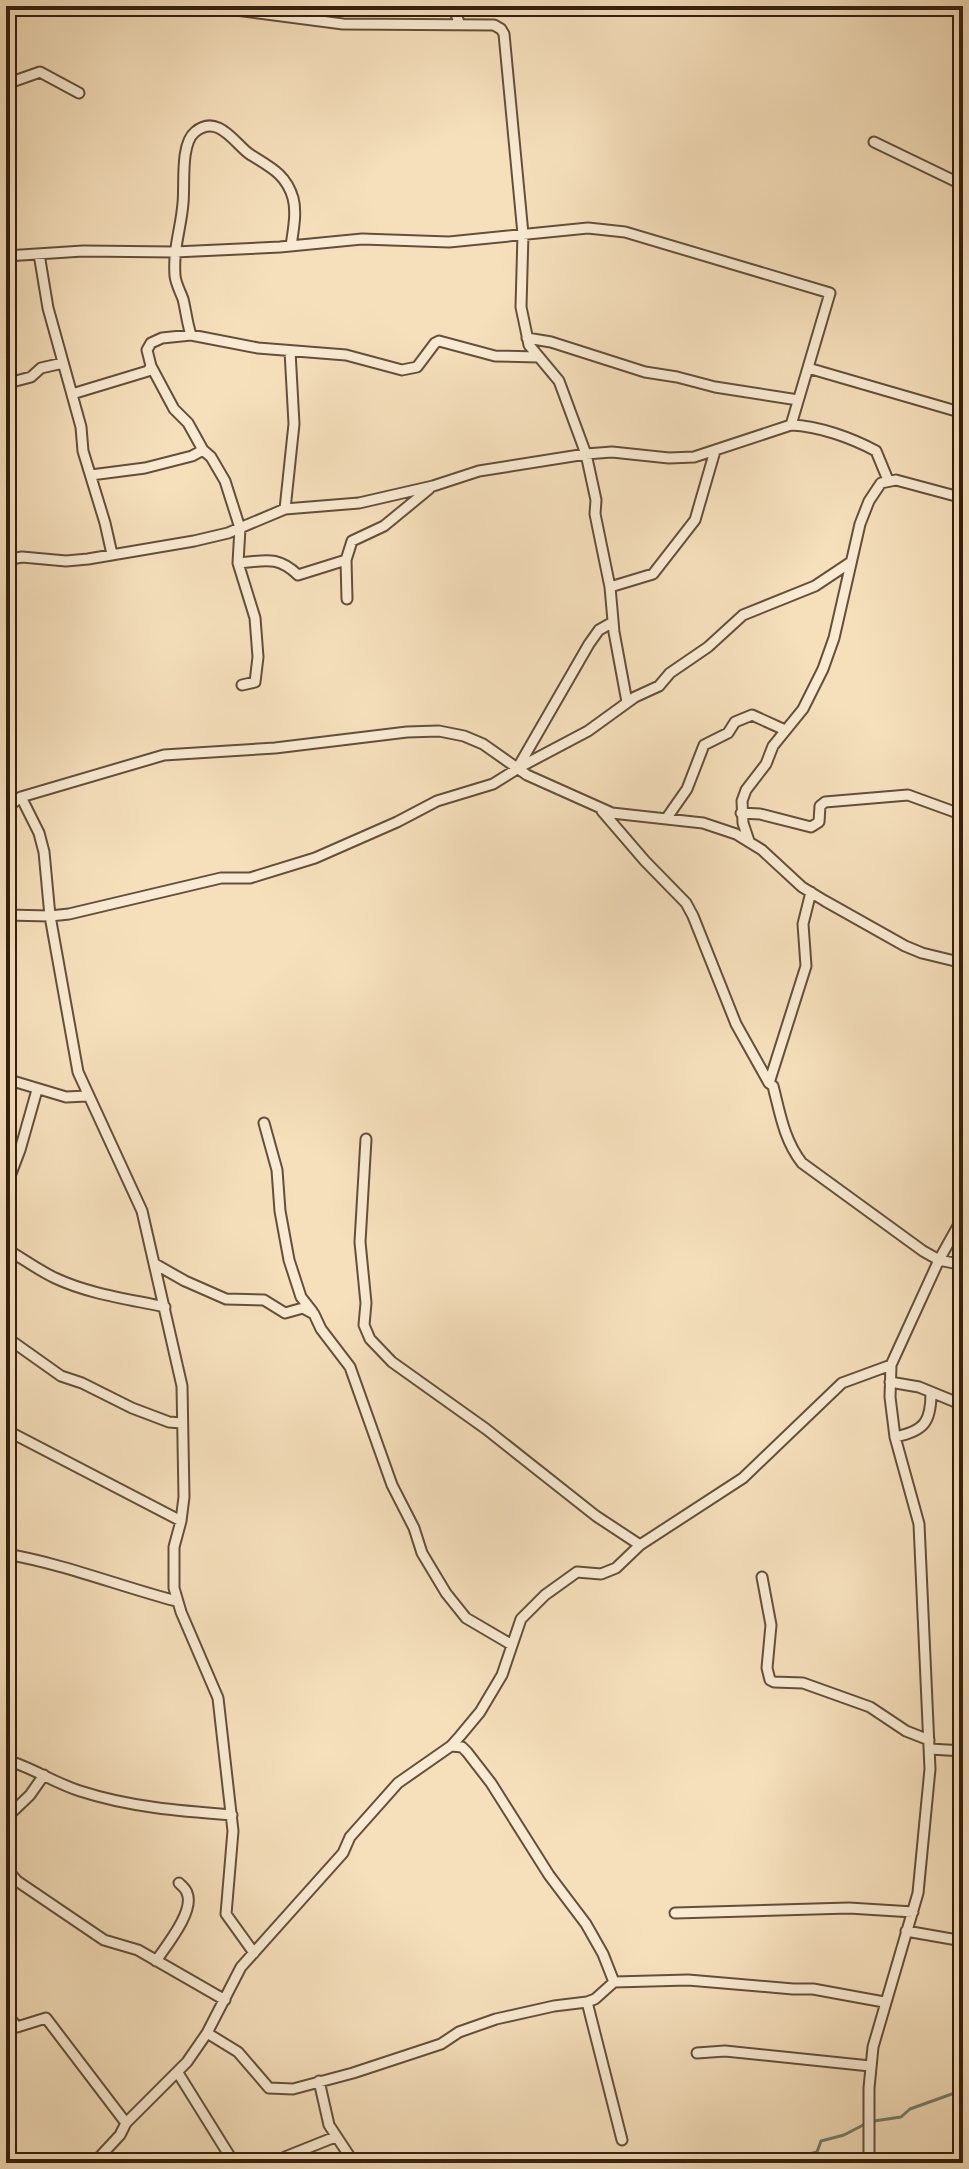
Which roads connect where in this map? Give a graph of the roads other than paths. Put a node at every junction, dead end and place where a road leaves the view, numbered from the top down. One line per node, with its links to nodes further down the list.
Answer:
1 (205, 6): 5 (street)
2 (453, 6): 5 (street)
3 (952, 6): 4 (street)
4 (963, 15)
5 (460, 25): 10 (street)
6 (6, 84): 7 (street)
7 (79, 93)
8 (874, 142): 9 (street)
9 (963, 185)
10 (523, 234): 11 (street); 16 (street); 21 (street)
11 (291, 246): 12 (street); 12 (street)
12 (175, 252): 13 (street); 15 (street)
13 (39, 254): 14 (street); 19 (street)
14 (6, 256)
15 (191, 335): 17 (street); 20 (street)
16 (527, 338): 18 (street); 24 (street)
17 (290, 351): 18 (street); 34 (street)
18 (538, 357): 29 (street)
19 (63, 363): 22 (street); 23 (street)
20 (151, 366): 23 (street); 27 (street)
21 (808, 368): 24 (street); 25 (street)
22 (6, 393)
23 (72, 394): 30 (street)
24 (798, 400): 26 (street)
25 (963, 413)
26 (791, 425): 28 (street); 31 (street)
27 (203, 450): 30 (street); 35 (street)
28 (715, 451): 29 (street); 41 (street)
29 (586, 454): 32 (street); 41 (street)
30 (91, 475): 36 (street)
31 (888, 480): 33 (street); 39 (street)
32 (433, 486): 34 (street); 38 (street)
33 (963, 498)
34 (285, 509): 35 (street)
35 (240, 528): 36 (street); 40 (street)
36 (112, 554): 37 (street)
37 (6, 560)
38 (346, 560): 40 (street); 42 (street)
39 (851, 562): 45 (street); 46 (street)
40 (238, 563): 44 (street)
41 (610, 587): 43 (street)
42 (347, 599)
43 (613, 622): 45 (street); 47 (street)
44 (242, 685)
45 (627, 702): 47 (street)
46 (785, 730): 51 (street); 53 (street)
47 (517, 769): 49 (street); 50 (street); 57 (street)
48 (6, 788): 49 (street)
49 (13, 803): 57 (street)
50 (599, 808): 53 (street); 60 (street)
51 (741, 813): 52 (street); 54 (street)
52 (963, 815)
53 (666, 819): 54 (street)
54 (749, 841): 55 (street)
55 (811, 892): 58 (street); 60 (street)
56 (6, 915): 57 (street)
57 (50, 916): 62 (street)
58 (963, 963)
59 (6, 1079): 61 (street)
60 (769, 1083): 68 (street)
61 (37, 1090): 62 (street); 65 (street)
62 (87, 1096): 69 (street)
63 (264, 1123): 72 (street)
64 (366, 1139): 82 (street)
65 (6, 1187)
66 (963, 1217): 68 (street)
67 (6, 1249): 71 (street)
68 (939, 1260): 70 (street); 74 (street)
69 (155, 1264): 71 (street); 72 (street)
70 (963, 1265)
71 (165, 1307): 78 (street)
72 (314, 1314): 86 (street)
73 (6, 1337): 78 (street)
74 (891, 1365): 75 (street); 82 (street)
75 (890, 1382): 76 (street); 80 (street)
76 (931, 1393): 77 (street); 80 (street)
77 (963, 1405)
78 (182, 1423): 81 (street)
79 (6, 1430): 81 (street)
80 (895, 1437): 87 (street)
81 (181, 1521): 85 (street)
82 (640, 1545): 86 (street)
83 (6, 1554): 85 (street)
84 (762, 1577): 87 (street)
85 (176, 1601): 92 (street)
86 (512, 1645): 88 (street)
87 (929, 1744): 89 (street); 96 (street)
88 (451, 1746): 100 (street); 102 (street)
89 (963, 1751)
90 (6, 1760): 91 (street)
91 (44, 1775): 92 (street); 93 (street)
92 (232, 1815): 100 (street)
93 (6, 1818)
94 (6, 1868): 101 (street)
95 (179, 1883): 101 (street)
96 (913, 1912): 97 (street); 98 (street)
97 (675, 1913)
98 (906, 1931): 99 (street); 105 (street)
99 (963, 1941)
100 (254, 1953): 103 (street)
101 (156, 1961): 103 (street)
102 (614, 1982): 104 (street); 105 (street)
103 (225, 2000): 107 (street)
104 (587, 2002): 111 (street); 114 (street)
105 (884, 2002): 109 (street)
106 (6, 2013): 112 (street)
107 (207, 2033): 110 (street); 111 (street)
108 (697, 2053): 109 (street)
109 (870, 2066): 121 (street)
110 (178, 2073): 112 (street); 119 (street)
111 (319, 2081): 113 (street)
112 (126, 2123): 115 (street)
113 (335, 2137): 116 (street); 120 (street)
114 (622, 2140)
115 (102, 2155): 117 (street); 118 (street)
116 (285, 2157)
117 (94, 2163)
118 (112, 2163)
119 (234, 2163)
120 (354, 2163)
121 (869, 2163)

